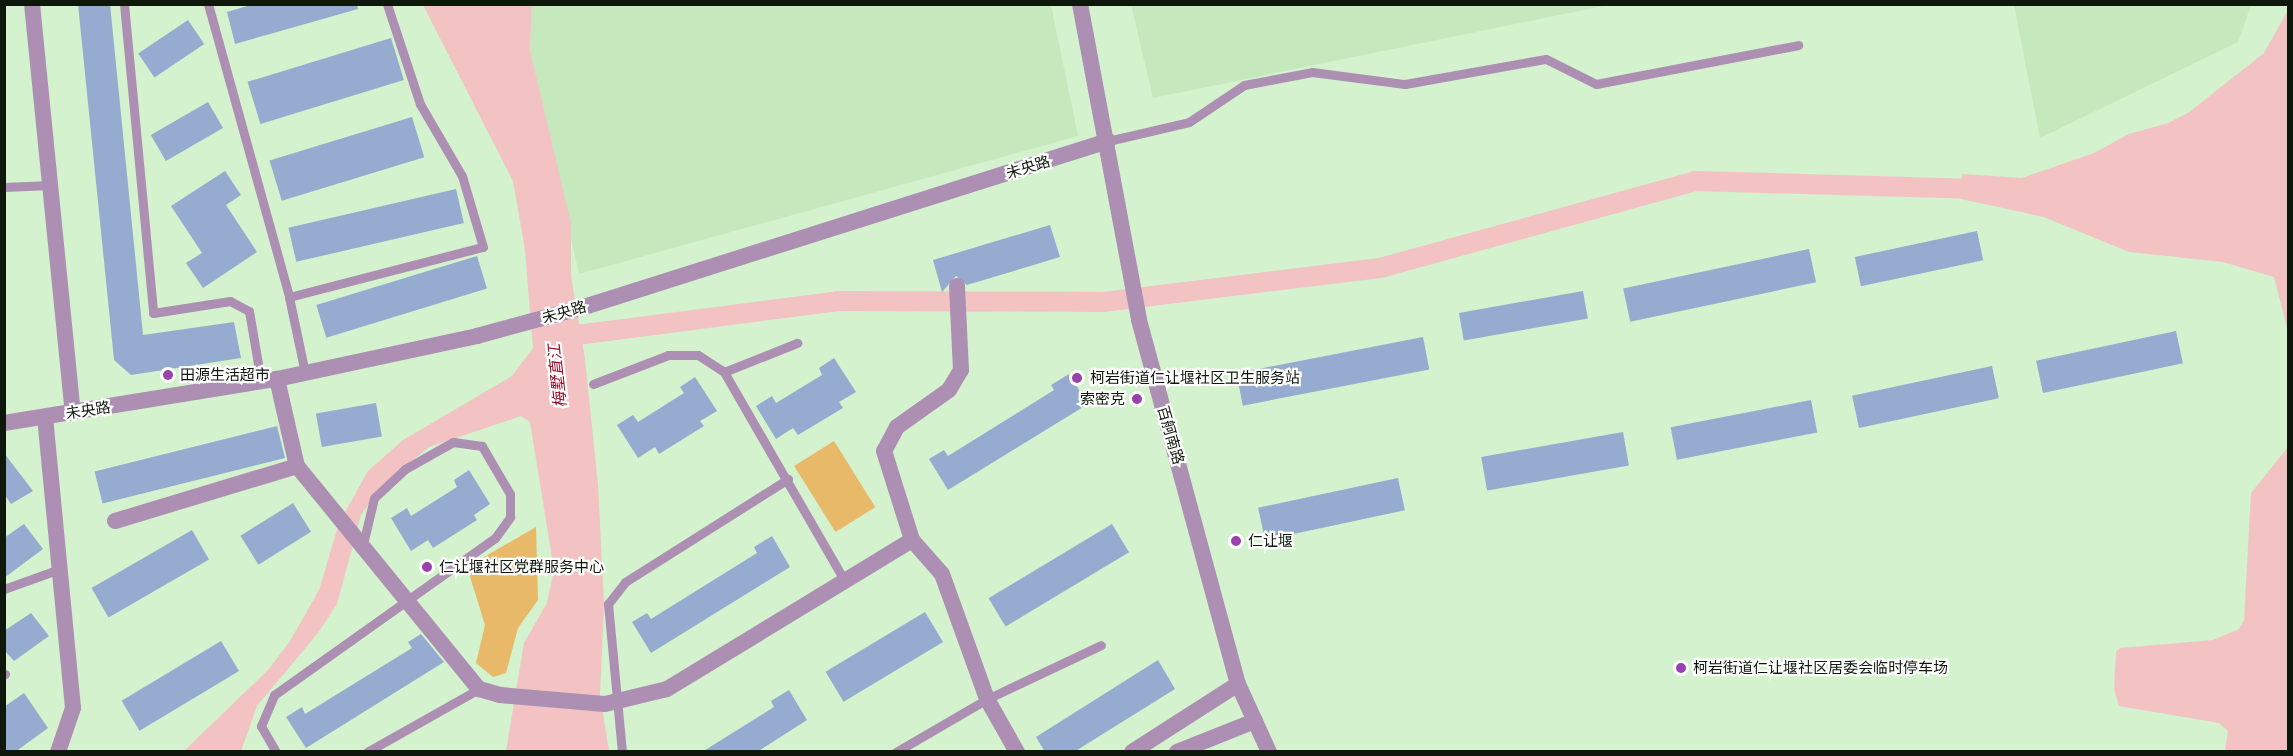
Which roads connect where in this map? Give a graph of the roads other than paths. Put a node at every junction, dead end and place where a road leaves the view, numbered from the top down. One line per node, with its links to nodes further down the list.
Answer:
1 (32, 4): 8 (street)
2 (124, 4): 15 (lane)
3 (208, 4): 11 (lane)
4 (387, 4): 11 (lane)
5 (1080, 4): 7 (street, 百舸南路)
6 (1798, 45): 7 (lane)
7 (1108, 141): 14 (street, 未央路); 30 (street, 百舸南路)
8 (51, 185): 9 (lane); 17 (street)
9 (4, 187)
10 (957, 286): 23 (street)
11 (289, 297): 14 (lane)
12 (797, 344): 13 (lane)
13 (724, 372): 16 (lane); 21 (lane)
14 (305, 373): 15 (street, 未央路)
15 (269, 380): 17 (street, 未央路); 20 (street)
16 (593, 384)
17 (73, 413): 18 (street, 未央路)
18 (45, 417): 19 (street, 未央路); 25 (street)
19 (4, 423)
20 (297, 465): 22 (street); 24 (street)
21 (788, 479): 26 (lane); 33 (lane)
22 (115, 521)
23 (912, 540): 26 (street); 32 (street)
24 (361, 541): 28 (street); 28 (lane)
25 (60, 569): 27 (lane); 35 (street)
26 (843, 578): 33 (street)
27 (4, 589)
28 (408, 598): 31 (street); 36 (lane)
29 (1101, 645): 32 (lane)
30 (1238, 684): 34 (street, 百舸南路); 41 (street)
31 (479, 689): 33 (street); 37 (lane)
32 (987, 699): 39 (lane); 40 (street)
33 (610, 703): 38 (lane)
34 (1254, 721): 42 (street); 43 (street, 百舸南路)
35 (58, 752)
36 (276, 752)
37 (367, 752)
38 (622, 752)
39 (896, 752)
40 (1017, 752)
41 (1132, 752)
42 (1177, 752)
43 (1269, 752)

